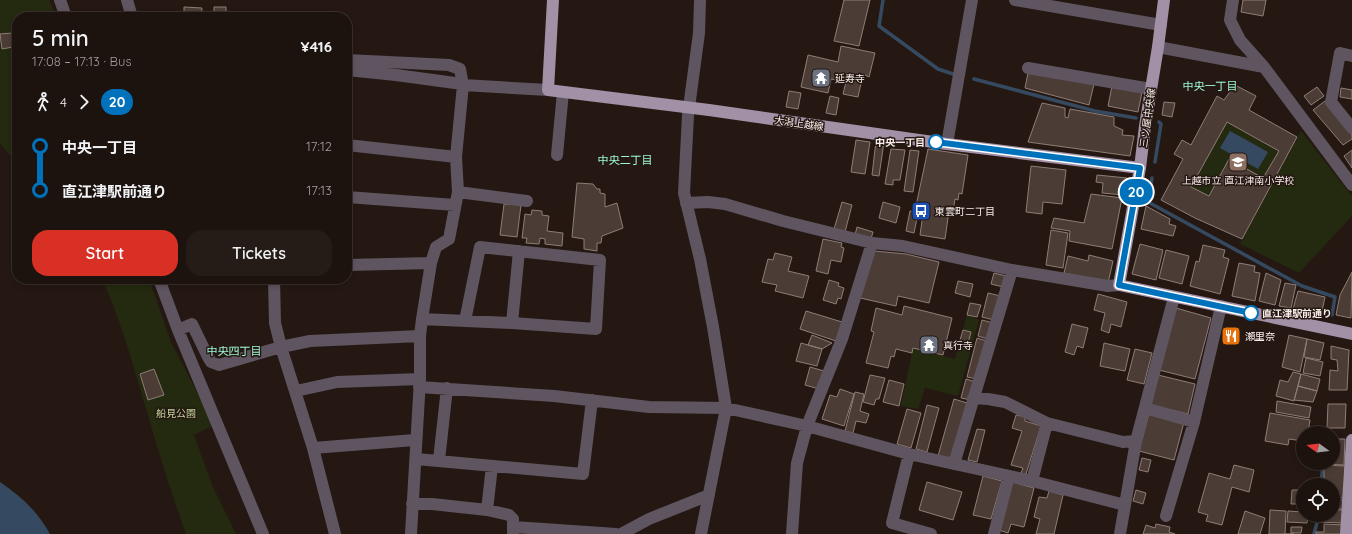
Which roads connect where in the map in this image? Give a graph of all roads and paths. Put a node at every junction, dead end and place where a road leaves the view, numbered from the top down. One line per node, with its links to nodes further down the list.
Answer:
1 (60, 0): 9 (street)
2 (127, 0): 10 (street)
3 (552, 0): 20 (main road)
4 (700, 0): 22 (street)
5 (972, 0): 24 (street)
6 (1015, 0): 11 (street)
7 (1164, 0): 11 (main road, 三ツ屋中央線)
8 (1233, 0): 15 (street)
9 (64, 12)
10 (131, 12)
11 (1161, 25): 12 (main road, 三ツ屋中央線)
12 (1158, 47): 15 (street); 19 (main road, 三ツ屋中央線)
13 (1352, 56): 23 (street)
14 (352, 60): 18 (street)
15 (1264, 66): 29 (street)
16 (1028, 68): 19 (street)
17 (352, 70): 18 (street)
18 (463, 86): 20 (street); 27 (street)
19 (1151, 89): 28 (main road, 三ツ屋中央線)
20 (548, 90): 21 (main road, 大潟上越線)
21 (563, 92): 22 (main road, 大潟上越線); 26 (street)
22 (689, 108): 24 (main road, 大潟上越線); 33 (street)
23 (1352, 128)
24 (947, 144): 28 (main road, 大潟上越線)
25 (352, 146): 27 (street)
26 (557, 155)
27 (456, 157): 30 (street)
28 (1140, 168): 42 (main road, 三ツ屋中央線)
29 (1352, 185)
30 (458, 192): 32 (street); 34 (street)
31 (352, 197): 34 (street)
32 (527, 201)
33 (686, 203): 35 (street); 57 (street)
34 (455, 205): 37 (street)
35 (872, 243): 39 (street); 61 (street)
36 (518, 251): 46 (street); 47 (street); 47 (street)
37 (431, 263): 38 (street); 45 (street)
38 (352, 265)
39 (1012, 270): 42 (street); 55 (street)
40 (161, 284): 48 (street)
41 (274, 284): 51 (street)
42 (1119, 285): 43 (main road)
43 (1174, 297): 44 (main road); 58 (street)
44 (1221, 306): 49 (main road); 59 (street)
45 (422, 319): 46 (street); 50 (street)
46 (465, 321): 47 (street)
47 (512, 323)
48 (178, 330): 51 (street); 79 (street)
49 (1352, 334)
50 (420, 336): 51 (street); 52 (street)
51 (281, 347): 54 (street)
52 (419, 383): 53 (street); 54 (street); 62 (street)
53 (446, 388): 56 (street); 68 (street)
54 (296, 391): 65 (street)
55 (973, 398): 60 (street); 69 (street)
56 (592, 400): 57 (street); 70 (street)
57 (726, 408): 61 (street); 73 (street)
58 (1145, 408): 59 (street); 64 (street)
59 (1194, 422): 77 (street)
60 (1047, 423): 64 (street); 72 (street)
61 (807, 426): 66 (street); 85 (street)
62 (415, 440): 65 (street); 67 (street)
63 (1352, 440): 89 (main road)
64 (1136, 441): 75 (street)
65 (313, 448): 80 (street)
66 (910, 454): 69 (street); 86 (street)
67 (416, 459): 68 (street); 74 (street)
68 (439, 460): 70 (street)
69 (954, 464): 71 (street)
70 (492, 466): 76 (street)
71 (1009, 476): 72 (street); 87 (street)
72 (1032, 481): 75 (street)
73 (709, 495): 83 (street); 84 (street)
74 (412, 504): 76 (street); 81 (street)
75 (1125, 505): 88 (street)
76 (487, 510): 78 (street)
77 (1166, 516)
78 (513, 531): 82 (street)
79 (263, 534)
80 (335, 534)
81 (411, 534)
82 (616, 534)
83 (621, 534)
84 (700, 534)
85 (792, 534)
86 (931, 534)
87 (994, 534)
88 (1120, 534)
89 (1346, 534)

